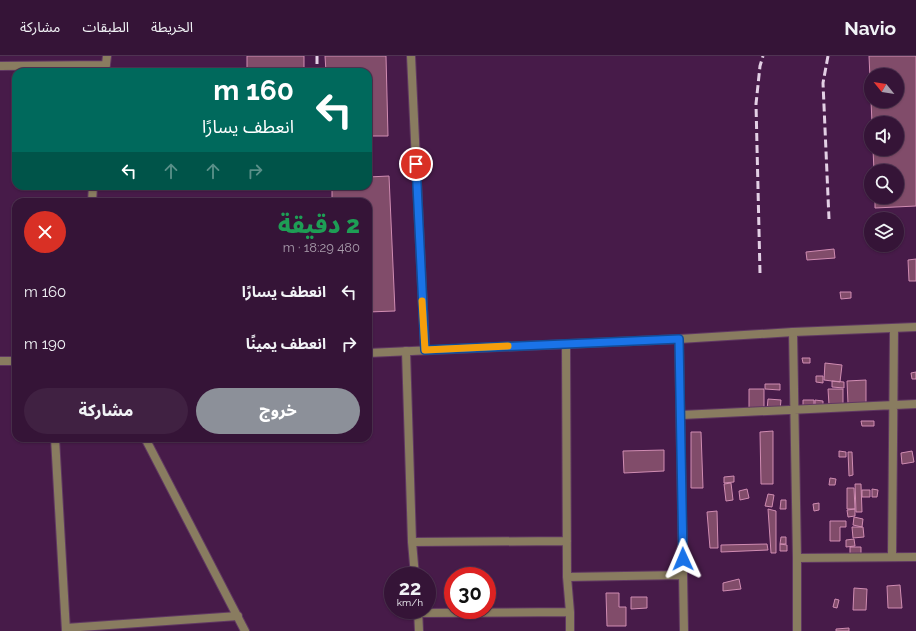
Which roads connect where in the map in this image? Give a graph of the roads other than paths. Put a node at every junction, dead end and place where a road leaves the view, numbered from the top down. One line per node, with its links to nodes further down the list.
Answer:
1 (107, 56): 5 (street)
2 (412, 56): 11 (street)
3 (0, 66): 4 (street)
4 (71, 68)
5 (106, 68)
6 (916, 327): 7 (street)
7 (894, 329): 8 (street); 17 (street)
8 (793, 332): 9 (street); 18 (street)
9 (679, 339): 10 (street); 19 (street)
10 (566, 344): 11 (street); 22 (street)
11 (425, 350): 12 (street)
12 (406, 351): 13 (street); 23 (street)
13 (372, 353)
14 (0, 361): 15 (street)
15 (12, 361)
16 (916, 404): 17 (street)
17 (892, 405): 18 (street); 24 (street)
18 (794, 410): 19 (street); 26 (street)
19 (681, 416): 28 (street)
20 (55, 442): 34 (street)
21 (147, 442): 32 (street)
22 (567, 541): 23 (street); 29 (street)
23 (412, 542): 27 (street)
24 (892, 557): 25 (street); 26 (street)
25 (916, 557)
26 (797, 558): 39 (street)
27 (414, 567)
28 (683, 575): 29 (street); 38 (street)
29 (567, 577): 31 (street)
30 (436, 611): 31 (street)
31 (570, 612): 37 (street)
32 (238, 616): 34 (street); 35 (street)
33 (418, 619): 36 (street)
34 (66, 630)
35 (245, 631)
36 (419, 631)
37 (570, 631)
38 (684, 631)
39 (797, 631)

